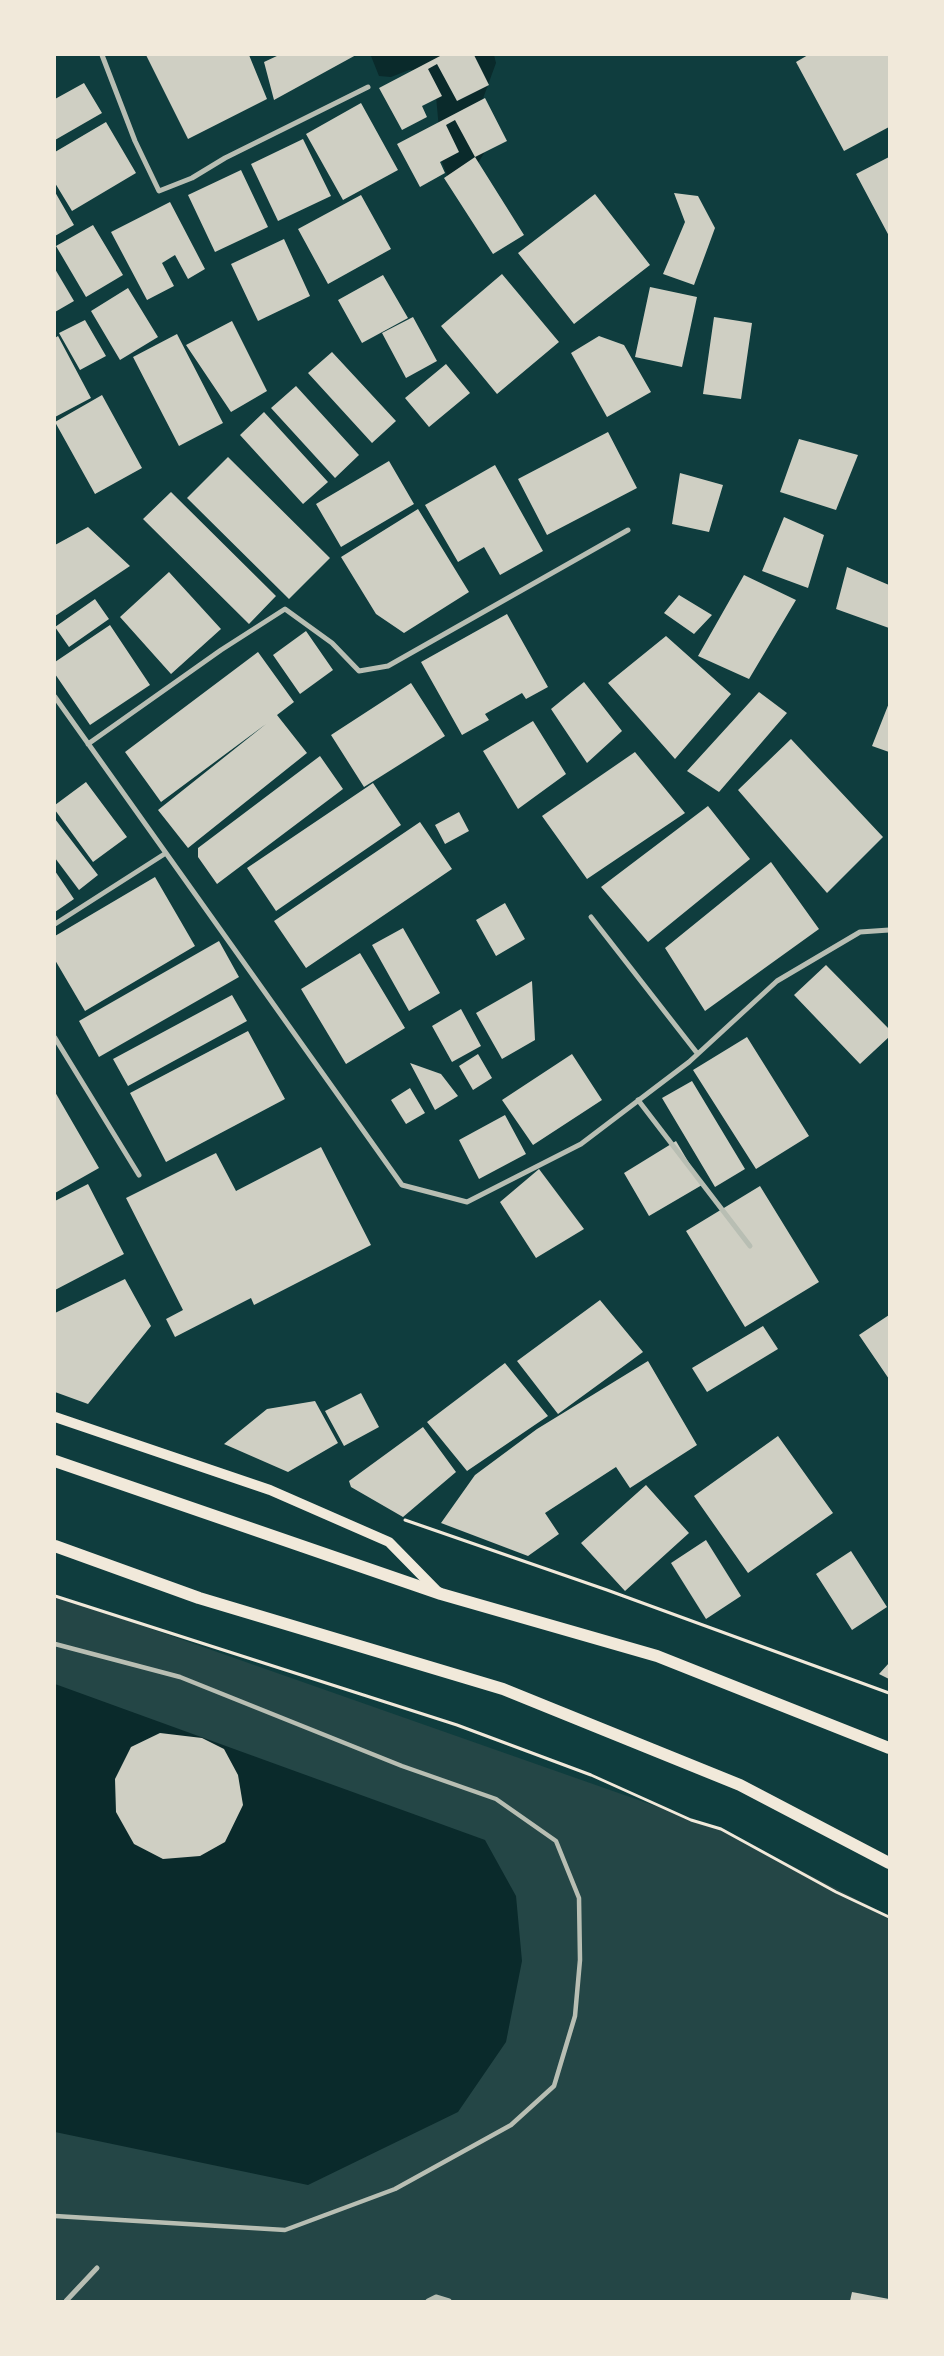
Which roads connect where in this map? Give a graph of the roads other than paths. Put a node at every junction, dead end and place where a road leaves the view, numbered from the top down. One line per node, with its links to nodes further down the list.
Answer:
1 (102, 55): 2 (street)
2 (368, 87)
3 (628, 530): 5 (street)
4 (55, 697): 5 (street)
5 (88, 744): 6 (street)
6 (166, 853): 8 (street); 12 (street)
7 (591, 917): 11 (street)
8 (55, 924)
9 (889, 930): 11 (street)
10 (55, 1038): 13 (street)
11 (698, 1053): 12 (street)
12 (638, 1100): 14 (street)
13 (139, 1175)
14 (750, 1246)
15 (55, 1417): 18 (main road)
16 (55, 1461): 18 (main road)
17 (55, 1546): 21 (main road)
18 (441, 1594): 20 (main road)
19 (55, 1644): 22 (street)
20 (889, 1748)
21 (889, 1863)
22 (55, 2216)
23 (97, 2268): 24 (street)
24 (66, 2301)
25 (428, 2301): 26 (street)
26 (449, 2301)

